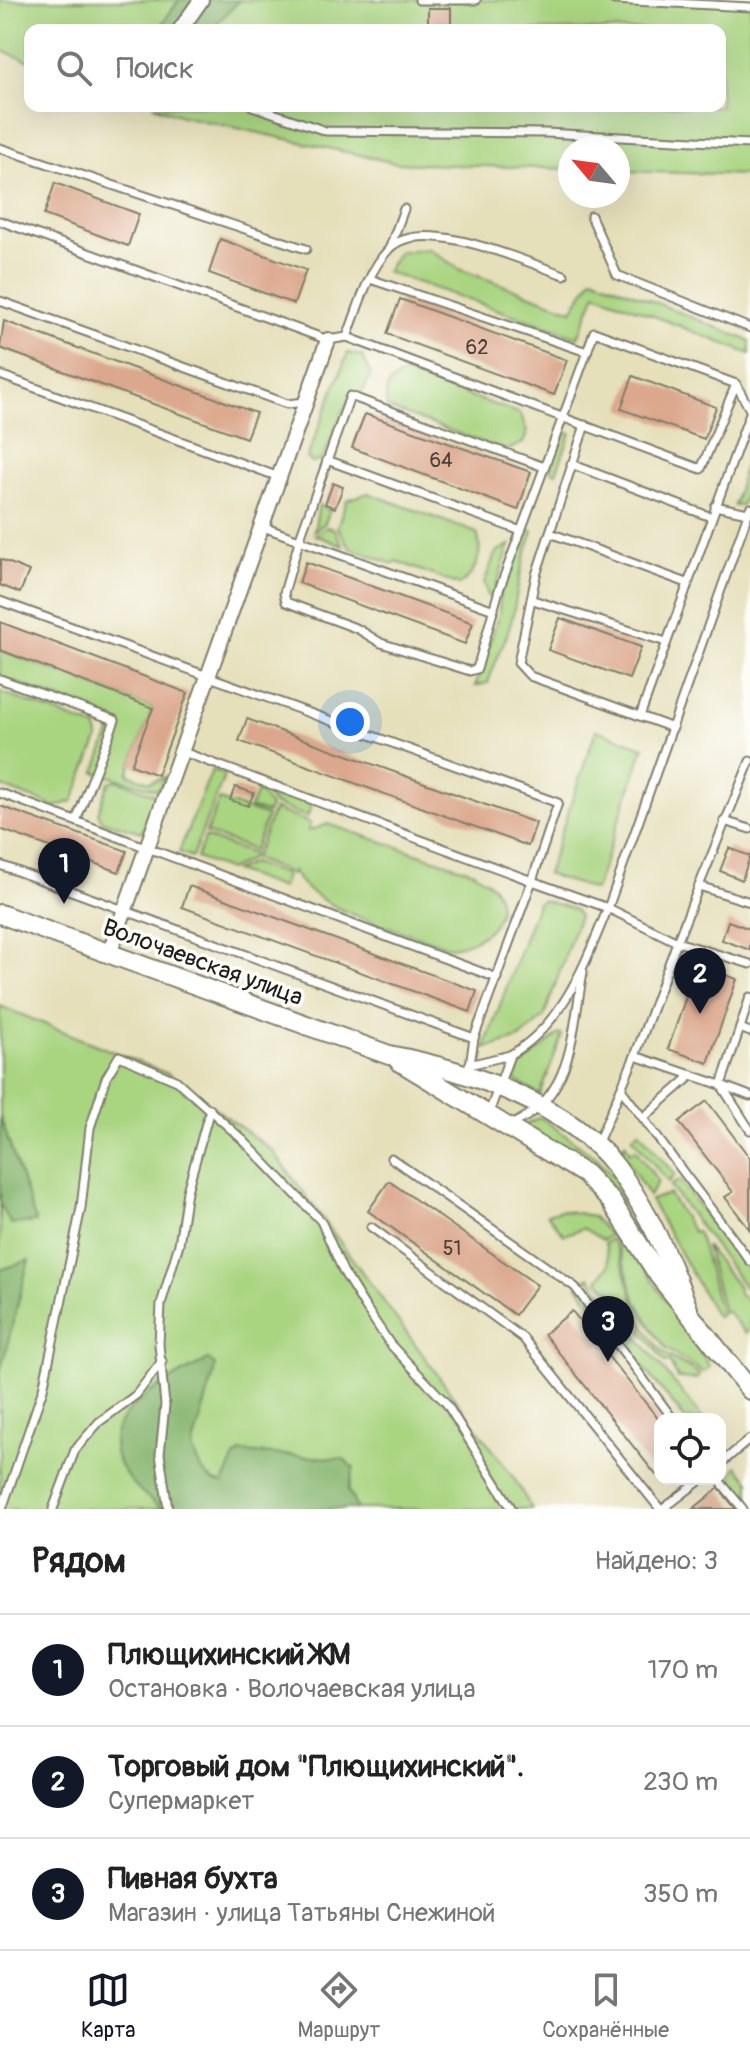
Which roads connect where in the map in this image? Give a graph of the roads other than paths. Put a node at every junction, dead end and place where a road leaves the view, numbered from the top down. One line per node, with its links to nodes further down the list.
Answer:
1 (201, 0): 6 (street)
2 (419, 0): 3 (lane)
3 (476, 0)
4 (614, 0): 5 (lane)
5 (750, 7)
6 (184, 24)
7 (270, 112): 8 (lane)
8 (750, 144)
9 (2, 149): 10 (lane); 15 (lane)
10 (0, 160)
11 (404, 209): 14 (lane)
12 (591, 216): 19 (lane)
13 (0, 221): 21 (lane)
14 (390, 247): 16 (lane); 17 (lane)
15 (306, 249)
16 (564, 275)
17 (370, 279): 20 (lane); 22 (lane)
18 (0, 301): 25 (lane)
19 (750, 328)
20 (347, 337): 21 (lane); 27 (lane)
21 (328, 340): 25 (street)
22 (587, 352): 24 (lane); 27 (lane)
23 (0, 375): 32 (lane)
24 (736, 384): 26 (lane); 28 (lane)
25 (306, 402): 32 (street)
26 (750, 411): 33 (lane)
27 (561, 416): 28 (lane); 31 (lane)
28 (585, 425): 30 (lane)
29 (327, 460): 31 (lane); 37 (lane); 39 (lane)
30 (571, 464): 35 (lane); 38 (lane)
31 (544, 467): 37 (lane)
32 (279, 477): 36 (street)
33 (715, 506): 34 (lane); 35 (lane)
34 (749, 511): 48 (lane)
35 (711, 517): 40 (lane)
36 (263, 527): 39 (lane); 45 (street)
37 (521, 531): 43 (lane)
38 (550, 533): 40 (lane); 41 (lane)
39 (300, 538): 43 (lane); 43 (lane)
40 (687, 583): 44 (lane)
41 (533, 600): 44 (lane); 47 (lane)
42 (0, 601): 45 (lane)
43 (494, 610)
44 (666, 642): 47 (lane)
45 (209, 675): 49 (street); 57 (lane)
46 (0, 679): 52 (lane)
47 (640, 716): 48 (lane)
48 (673, 728): 60 (lane)
49 (183, 752): 55 (street); 57 (lane)
50 (750, 761): 53 (lane)
51 (0, 793): 52 (lane)
52 (76, 821): 55 (lane)
53 (724, 821): 54 (lane); 58 (lane)
54 (750, 829)
55 (147, 848): 61 (street); 67 (lane)
56 (0, 865): 61 (lane)
57 (532, 881): 60 (lane); 67 (lane)
58 (699, 886): 59 (lane); 63 (lane)
59 (750, 902)
60 (608, 908): 63 (lane); 65 (lane)
61 (123, 910): 64 (street); 71 (lane)
62 (0, 914): 64 (street, Волочаевская улица)
63 (677, 942): 66 (lane); 74 (lane)
64 (109, 954): 72 (street, Волочаевская улица)
65 (585, 963): 73 (lane); 82 (lane)
66 (750, 964)
67 (497, 978): 71 (lane)
68 (750, 997): 69 (lane)
69 (740, 1028): 70 (lane); 79 (lane)
70 (750, 1032)
71 (474, 1038): 76 (lane)
72 (389, 1055): 75 (street, Волочаевская улица); 84 (street, Волочаевская улица)
73 (510, 1055): 76 (lane); 78 (lane)
74 (635, 1056): 77 (lane); 80 (lane)
75 (440, 1065): 76 (lane); 78 (street, Волочаевская улица)
76 (470, 1065)
77 (692, 1075): 79 (lane); 85 (lane)
78 (496, 1085): 82 (street, Волочаевская улица); 84 (lane)
79 (721, 1085): 81 (lane); 87 (lane)
80 (621, 1089): 85 (lane); 88 (lane)
81 (750, 1096)
82 (541, 1105): 86 (lane); 88 (street, Волочаевская улица)
83 (210, 1109): 93 (lane); 100 (lane); 103 (lane)
84 (488, 1115): 86 (street, Волочаевская улица)
85 (643, 1118): 91 (lane)
86 (504, 1127): 92 (street, Волочаевская улица)
87 (750, 1130)
88 (596, 1147): 92 (street, Волочаевская улица)
89 (391, 1158): 95 (lane)
90 (371, 1227): 104 (lane)
91 (750, 1261)
92 (688, 1309): 94 (street)
93 (162, 1361): 101 (lane); 102 (lane)
94 (750, 1390)
95 (669, 1413)
96 (750, 1439): 97 (lane)
97 (726, 1459)
98 (694, 1485): 104 (lane)
99 (723, 1485): 105 (lane)
100 (2, 1509)
101 (53, 1509)
102 (168, 1509)
103 (512, 1509)
104 (662, 1509)
105 (743, 1509)

